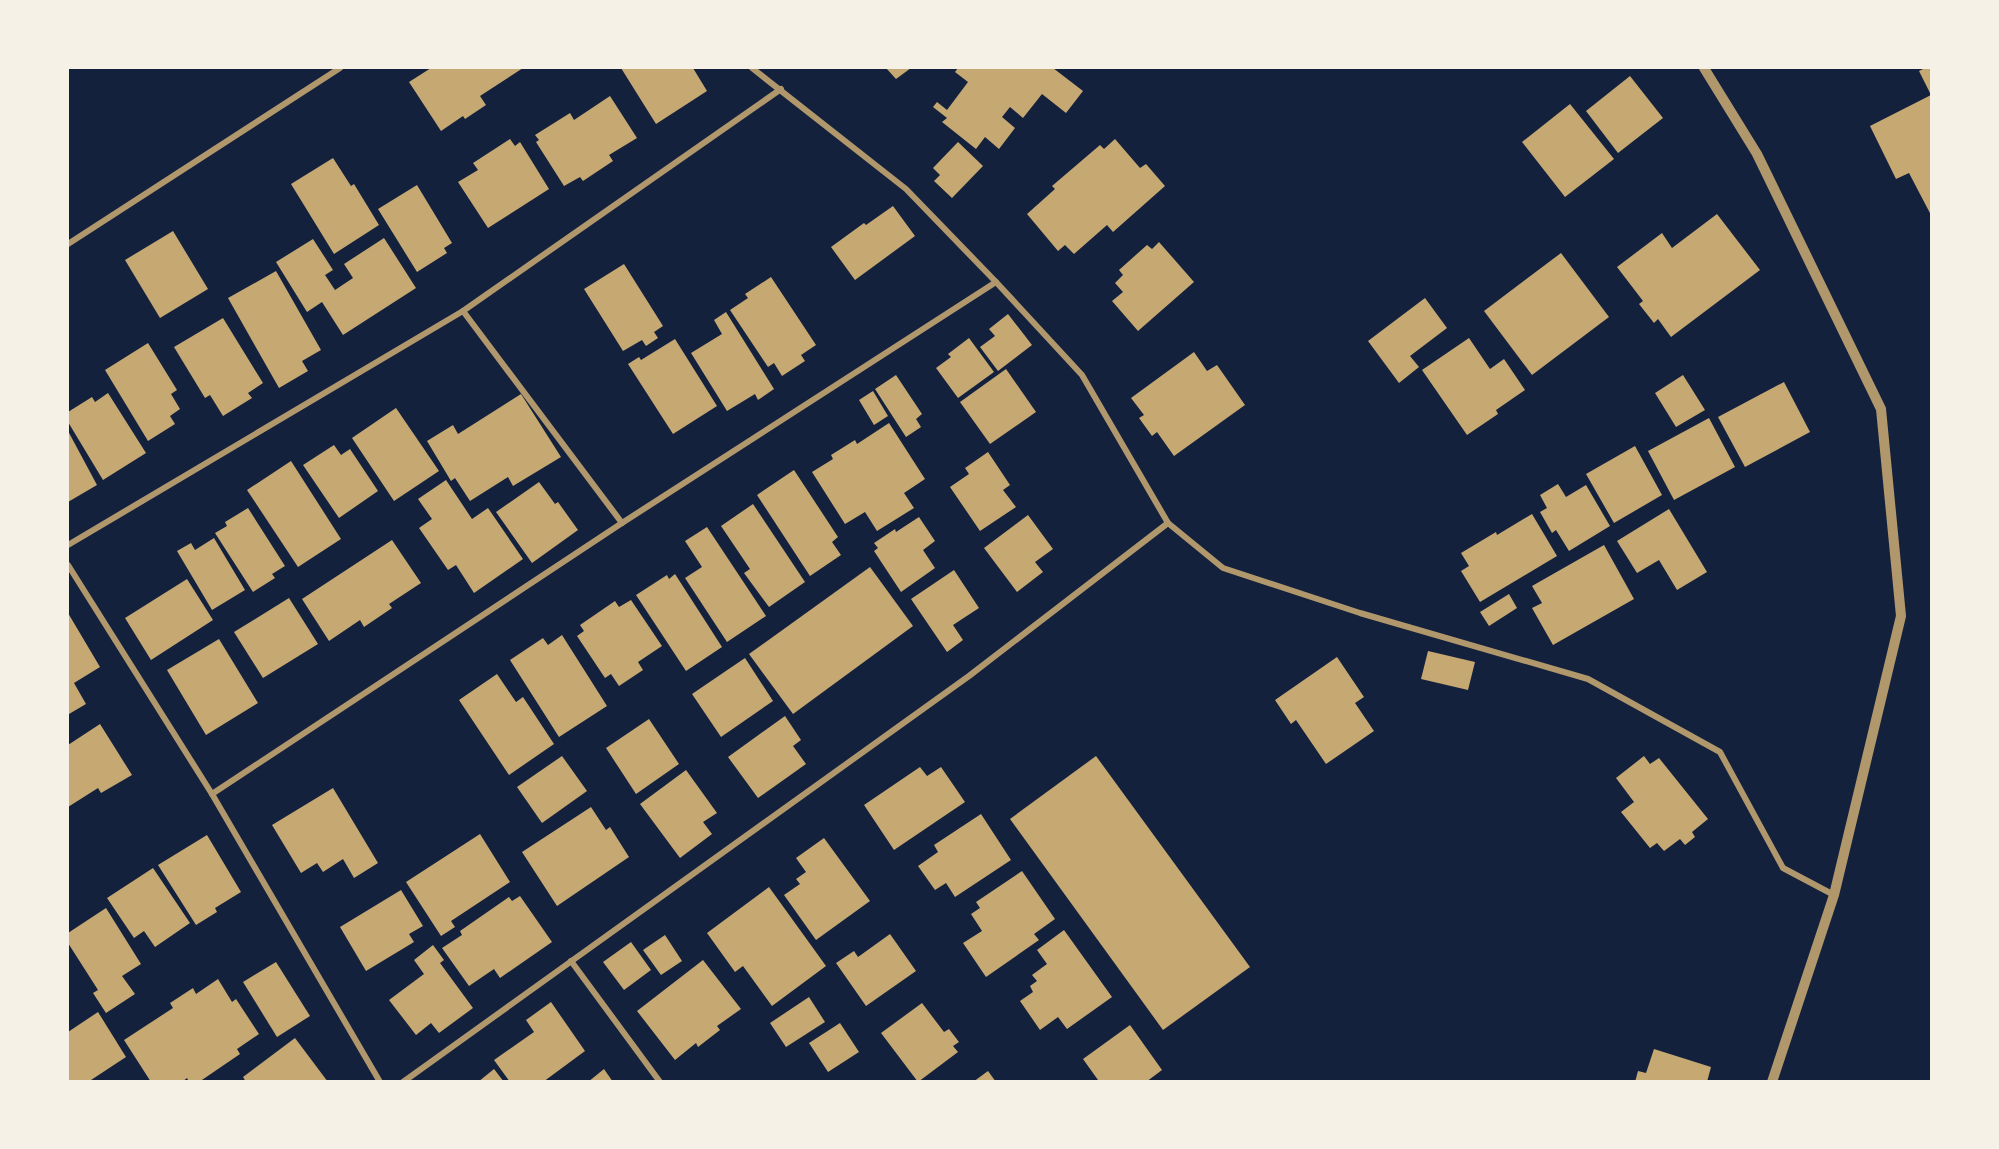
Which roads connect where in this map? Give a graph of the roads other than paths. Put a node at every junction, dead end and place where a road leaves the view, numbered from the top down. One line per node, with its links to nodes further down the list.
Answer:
1 (340, 68): 5 (street)
2 (753, 68): 4 (street)
3 (1704, 68): 13 (street)
4 (782, 89): 6 (street); 7 (street)
5 (68, 244)
6 (996, 282): 8 (street); 9 (street)
7 (463, 311): 9 (street); 10 (street)
8 (1168, 523): 13 (street); 14 (street)
9 (622, 524): 12 (street)
10 (68, 545)
11 (68, 566): 12 (street)
12 (212, 794): 15 (street)
13 (1834, 895): 18 (street)
14 (571, 962): 16 (street); 17 (street)
15 (380, 1082)
16 (403, 1082)
17 (660, 1082)
18 (1772, 1082)

